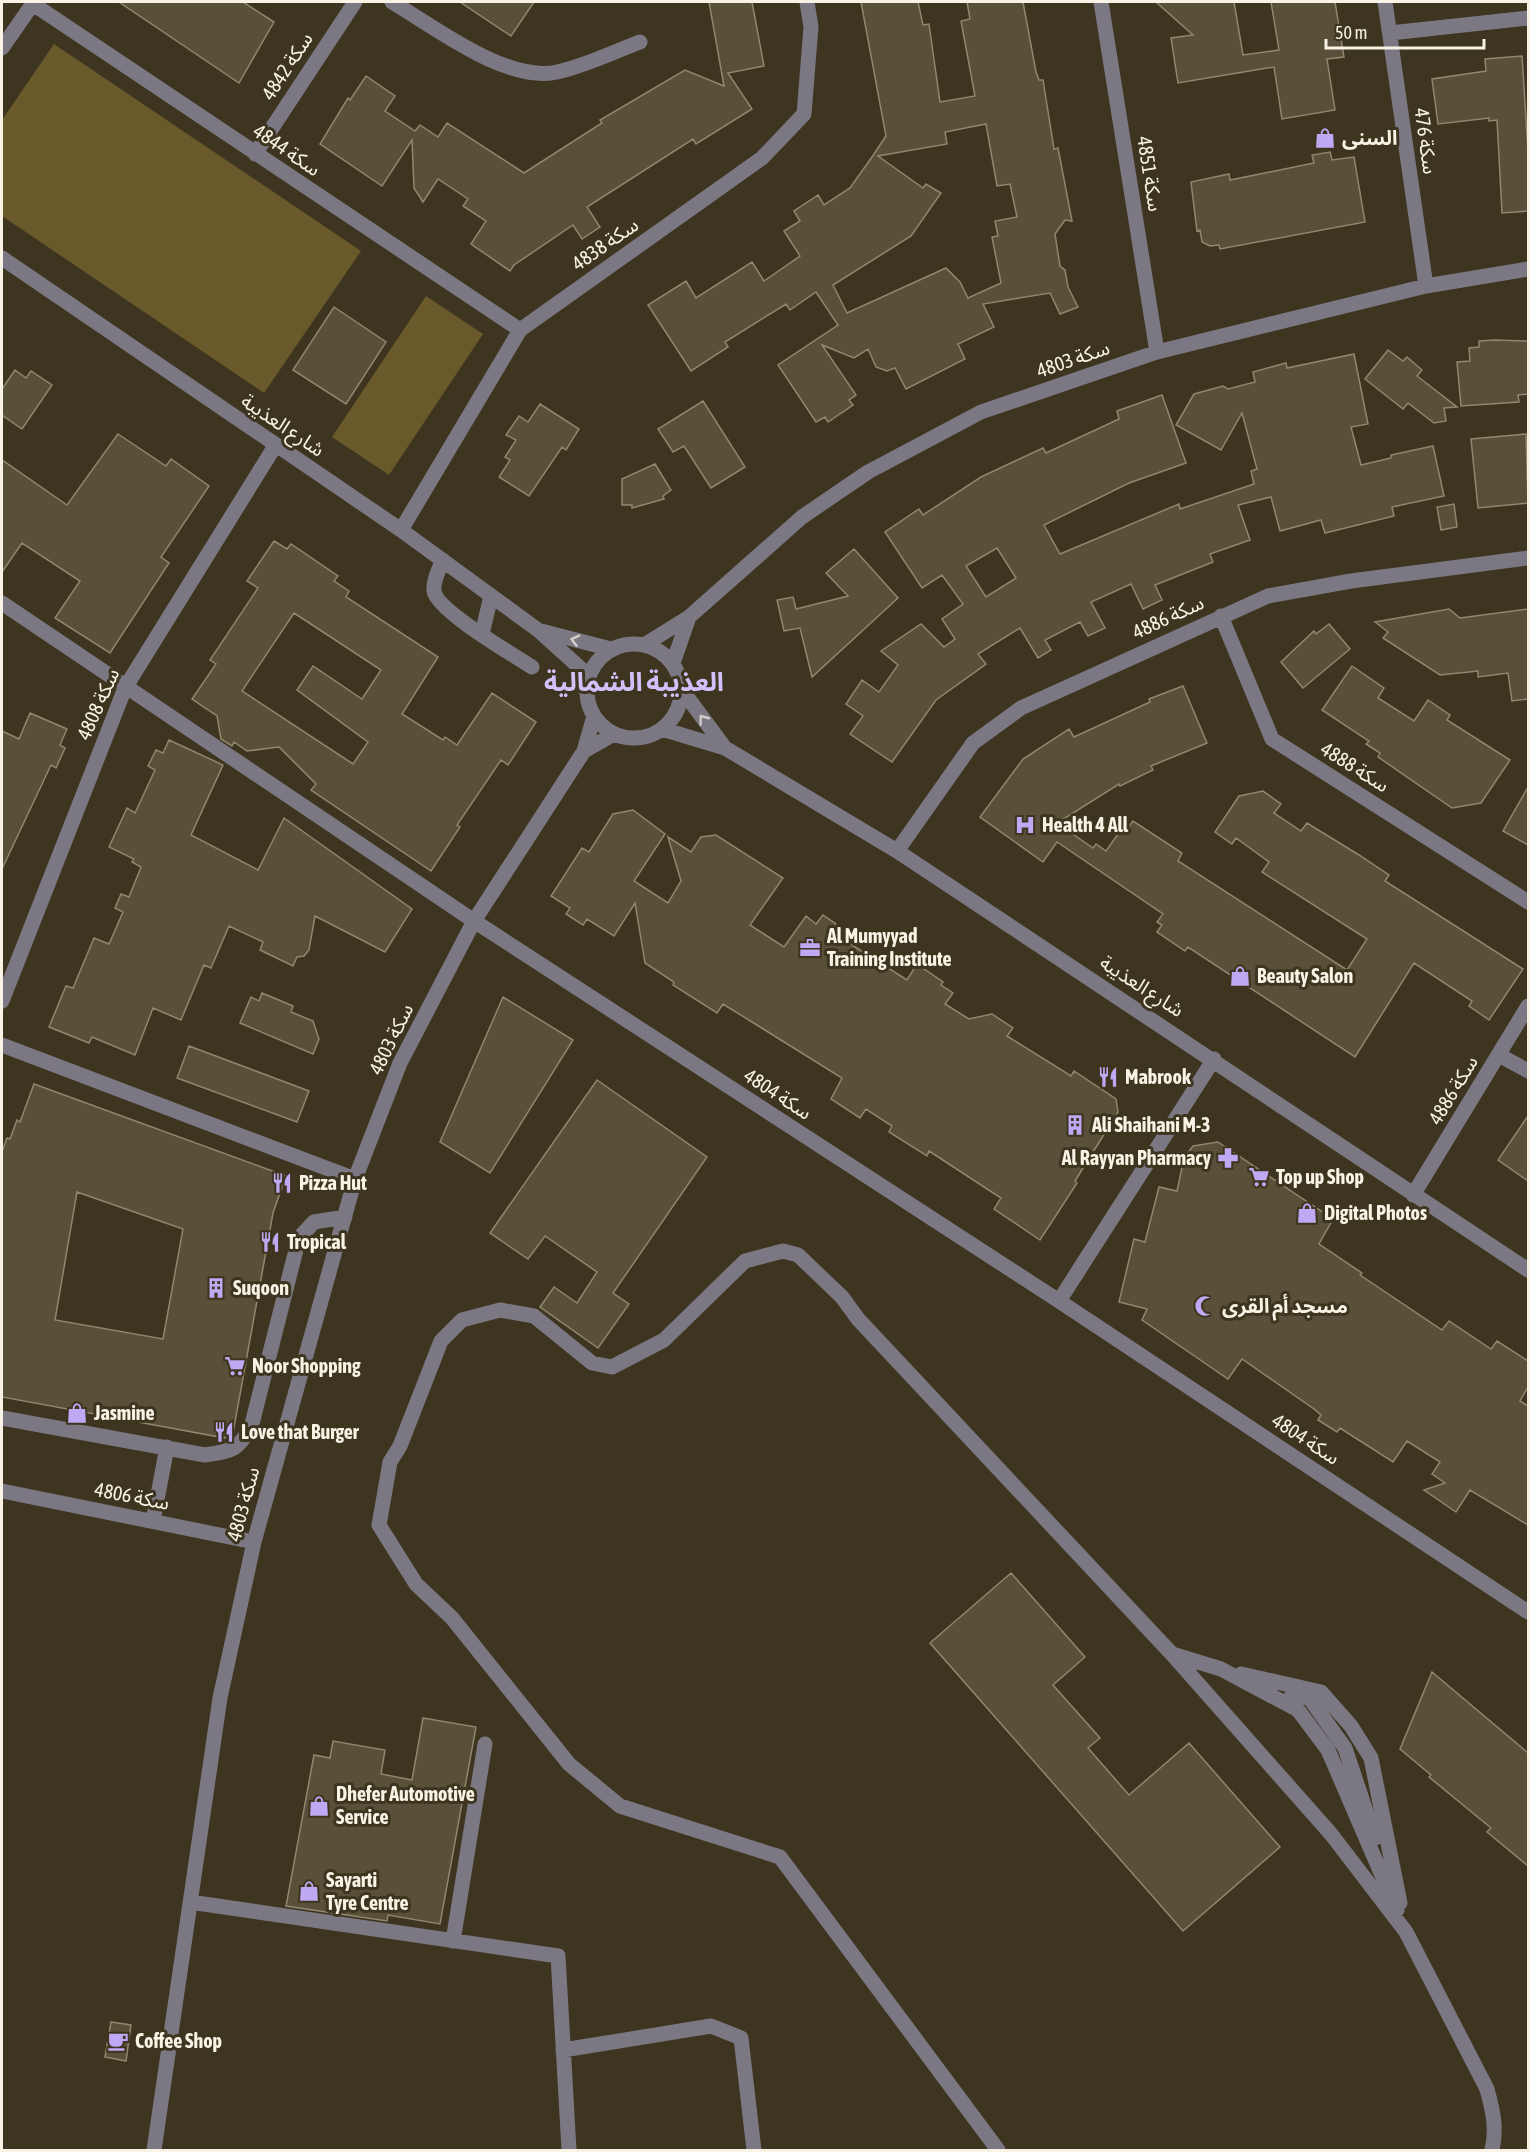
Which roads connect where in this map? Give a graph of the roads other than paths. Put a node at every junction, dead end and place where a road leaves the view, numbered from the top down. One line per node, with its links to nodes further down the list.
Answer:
1 (355, 2): 11 (street, سكة 4842)
2 (392, 2): 9 (street)
3 (807, 2): 15 (street, سكة 4838)
4 (1101, 2): 16 (street, سكة 4851)
5 (1385, 2): 8 (street, سكة 476)
6 (33, 3): 10 (street); 11 (street, سكة 4844)
7 (1528, 18): 8 (street)
8 (1390, 33): 14 (street, سكة 476)
9 (640, 42)
10 (2, 48)
11 (255, 154): 15 (street, سكة 4844)
12 (2, 258): 17 (street, شارع العذيبة)
13 (1528, 269): 14 (street, سكة 4803)
14 (1426, 286): 16 (street, سكة 4803)
15 (520, 330): 18 (street, سكة 4838)
16 (1157, 352): 24 (street, سكة 4803)
17 (275, 446): 18 (street, شارع العذيبة); 32 (street, سكة 4808)
18 (401, 530): 20 (street, شارع العذيبة)
19 (1528, 558): 23 (street, سكة 4886)
20 (443, 560): 21 (street, شارع العذيبة); 26 (street)
21 (491, 596): 25 (street, شارع العذيبة); 26 (street)
22 (2, 603): 32 (street, سكة 4804)
23 (1221, 616): 39 (street, سكة 4886); 40 (street, سكة 4888)
24 (689, 617): 27 (street, سكة 4803); 29 (street, سكة 4803)
25 (538, 630): 28 (street, شارع العذيبة, one-way to 25); 31 (street, شارع العذيبة)
26 (482, 634): 30 (street)
27 (644, 645): 28 (street); 29 (street)
28 (611, 649): 31 (street)
29 (673, 663): 33 (street)
30 (532, 667)
31 (589, 676): 34 (street)
32 (125, 688): 41 (street, سكة 4804); 42 (street, سكة 4808)
33 (682, 690): 35 (street); 37 (street, شارع العذيبة, one-way to 33)
34 (594, 716): 36 (street); 38 (street, سكة 4803)
35 (662, 729): 36 (street); 37 (street, شارع العذيبة)
36 (614, 734): 38 (street, سكة 4803)
37 (725, 748): 39 (street, شارع العذيبة)
38 (584, 751): 41 (street, سكة 4803)
39 (897, 851): 46 (street, شارع العذيبة)
40 (1528, 902)
41 (474, 921): 48 (street, سكة 4803); 52 (street, سكة 4804)
42 (2, 1000)
43 (1528, 1006): 45 (street, سكة 4886)
44 (2, 1045): 48 (street)
45 (1499, 1055): 47 (street); 49 (street, سكة 4886)
46 (1214, 1059): 49 (street, شارع العذيبة); 52 (street)
47 (1528, 1071)
48 (355, 1179): 50 (street, سكة 4803)
49 (1413, 1195): 51 (street, شارع العذيبة)
50 (345, 1217): 54 (street); 57 (street, سكة 4803)
51 (1528, 1270)
52 (1059, 1302): 58 (street, سكة 4804)
53 (2, 1418): 54 (street)
54 (167, 1447): 56 (street)
55 (2, 1491): 56 (street, سكة 4806)
56 (153, 1521): 57 (street, سكة 4806)
57 (254, 1542): 62 (street, سكة 4803)
58 (1528, 1612)
59 (1171, 1653): 60 (street); 63 (street); 69 (street)
60 (1221, 1670): 63 (street); 63 (street)
61 (485, 1744): 64 (street)
62 (190, 1902): 64 (street); 66 (street, سكة 4803)
63 (1406, 1932): 70 (street)
64 (453, 1941): 65 (street)
65 (563, 2050): 67 (street); 68 (street)
66 (154, 2151)
67 (569, 2151)
68 (754, 2151)
69 (998, 2151)
70 (1492, 2151)

